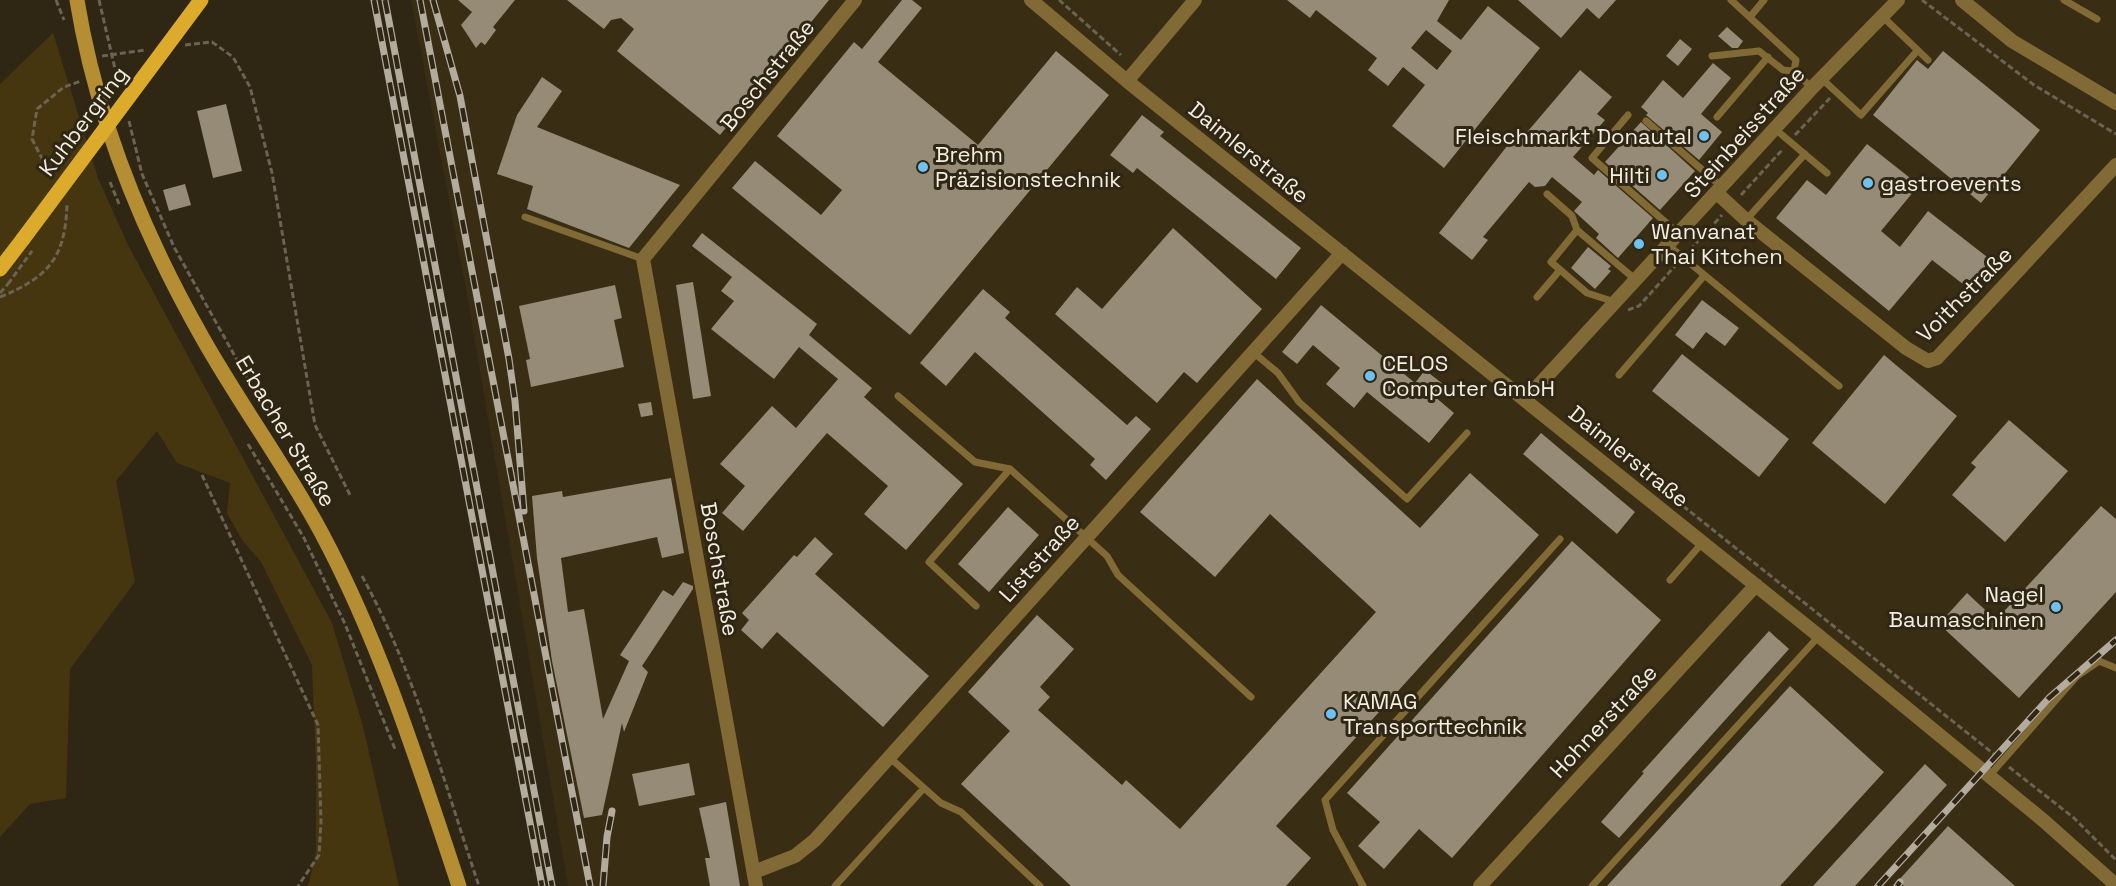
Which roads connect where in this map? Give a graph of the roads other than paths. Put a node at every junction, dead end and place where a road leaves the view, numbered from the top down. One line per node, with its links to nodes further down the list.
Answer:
1 (77, 0): 65 (main road, Erbacher Straße)
2 (201, 0): 38 (main road, Kuhbergring, bridge)
3 (855, 0): 37 (street, Boschstraße)
4 (1031, 0): 19 (street, Daimlerstraße)
5 (1195, 0): 19 (street)
6 (1731, 0): 12 (lane)
7 (1764, 0): 12 (lane)
8 (1898, 0): 11 (street, Steinbeisstraße)
9 (1962, 0): 21 (street)
10 (2064, 0): 13 (lane)
11 (1882, 16): 14 (lane); 20 (street, Steinbeisstraße)
12 (1750, 17): 18 (lane)
13 (2097, 19)
14 (1917, 51): 17 (lane); 20 (lane)
15 (1713, 56): 16 (lane)
16 (1768, 57): 18 (lane); 23 (lane)
17 (1928, 60)
18 (1794, 71): 20 (lane)
19 (1128, 81): 36 (street, Daimlerstraße)
20 (1817, 83): 25 (street, Steinbeisstraße)
21 (2116, 103)
22 (1628, 115): 34 (lane)
23 (1717, 117)
24 (1646, 121): 29 (lane)
25 (1775, 129): 26 (lane); 29 (street, Steinbeisstraße)
26 (1805, 154): 28 (lane); 32 (lane)
27 (2116, 165): 32 (street, Voithstraße)
28 (1827, 172)
29 (1719, 190): 32 (street, Voithstraße); 34 (street, Steinbeisstraße)
30 (1547, 194): 33 (lane)
31 (525, 217): 37 (lane)
32 (1746, 220)
33 (1577, 230): 39 (lane); 41 (lane)
34 (1679, 234): 35 (street, Steinbeisstraße)
35 (1668, 245): 40 (lane); 41 (street, Steinbeisstraße)
36 (1342, 253): 44 (street, Liststraße); 48 (street, Daimlerstraße)
37 (643, 260): 63 (street, Boschstraße)
38 (0, 269)
39 (1560, 270): 42 (lane); 43 (lane)
40 (1704, 276): 45 (lane); 46 (lane)
41 (1636, 280): 43 (street, Steinbeisstraße)
42 (1537, 297)
43 (1610, 307): 48 (street, Steinbeisstraße)
44 (1254, 352): 49 (lane); 51 (street, Liststraße)
45 (1619, 375)
46 (1839, 387)
47 (898, 396): 50 (lane)
48 (1525, 400): 53 (street, Daimlerstraße)
49 (1467, 433)
50 (1011, 469): 51 (lane); 56 (lane)
51 (1087, 537): 59 (lane); 60 (street, Liststraße)
52 (1560, 539): 68 (lane)
53 (1703, 542): 54 (lane); 55 (street, Daimlerstraße)
54 (1670, 580)
55 (1756, 585): 57 (street, Daimlerstraße); 69 (street, Hohnerstraße)
56 (976, 606)
57 (1820, 636): 61 (street, Daimlerstraße); 70 (lane)
58 (2116, 668): 61 (lane)
59 (1251, 697)
60 (889, 757): 62 (lane); 63 (street, Liststraße)
61 (1990, 775): 64 (street, Daimlerstraße)
62 (924, 788): 66 (lane); 67 (lane)
63 (755, 879)
64 (2116, 885)
65 (459, 886)
66 (835, 886)
67 (1040, 886)
68 (1363, 886)
69 (1480, 886)
70 (1592, 886)

